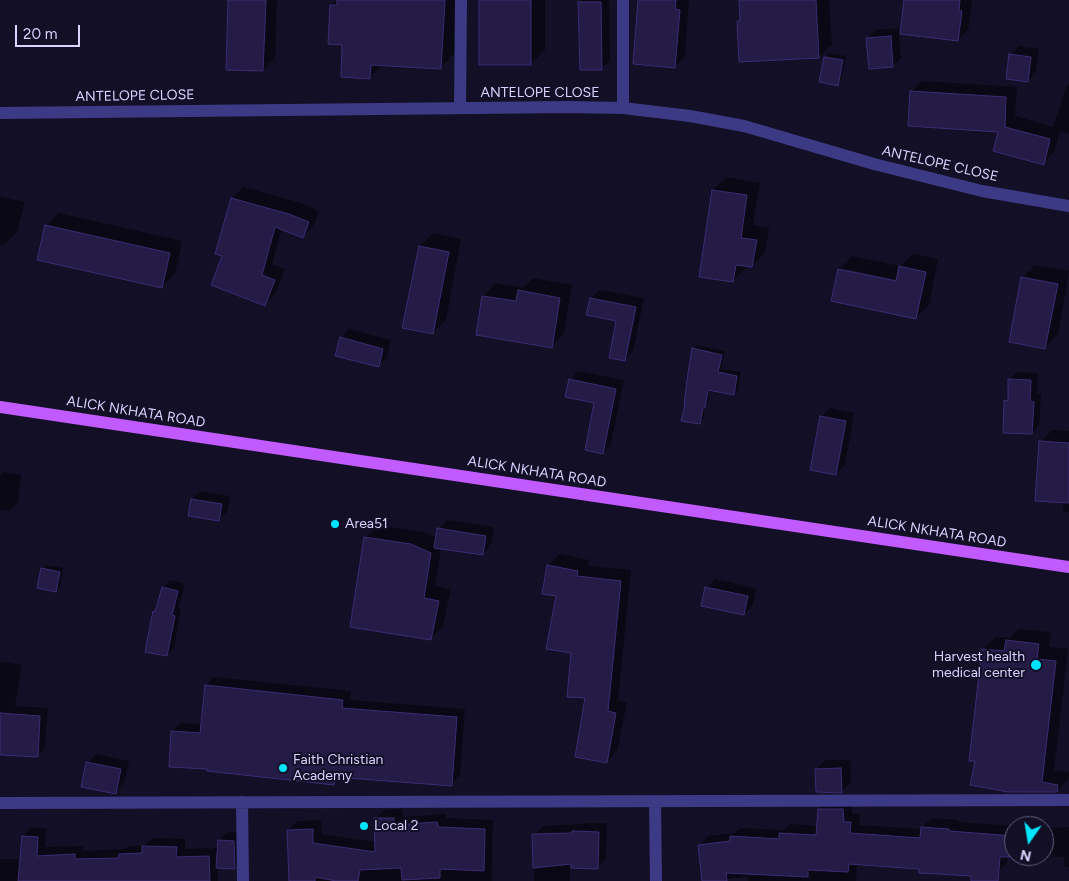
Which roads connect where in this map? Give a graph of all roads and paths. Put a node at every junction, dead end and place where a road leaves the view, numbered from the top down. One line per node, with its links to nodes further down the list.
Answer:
1 (461, 0): 3 (street)
2 (623, 0): 4 (street)
3 (460, 108): 4 (street, ANTELOPE CLOSE); 5 (street, ANTELOPE CLOSE)
4 (623, 108): 6 (street, ANTELOPE CLOSE)
5 (0, 113)
6 (1069, 206)
7 (0, 407): 8 (main road, ALICK NKHATA ROAD)
8 (1069, 567)
9 (655, 800): 10 (street); 11 (street); 14 (street)
10 (1069, 800)
11 (242, 802): 12 (street); 13 (street)
12 (0, 803)
13 (243, 881)
14 (656, 881)

